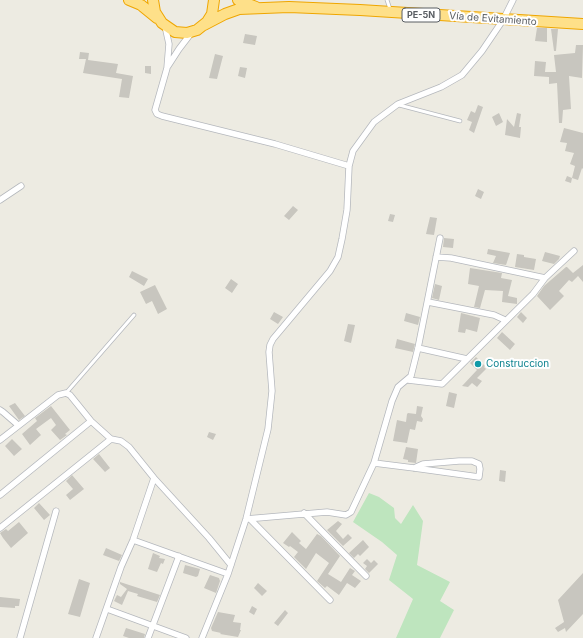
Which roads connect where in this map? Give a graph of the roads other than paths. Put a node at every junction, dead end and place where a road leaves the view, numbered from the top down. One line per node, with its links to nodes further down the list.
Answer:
1 (129, 0): 10 (highway)
2 (153, 0): 10 (highway)
3 (214, 0): 12 (highway)
4 (238, 0): 7 (highway, Vía de Evitamiento / PE-5N)
5 (387, 0): 8 (lane)
6 (512, 0): 9 (street)
7 (260, 8): 8 (highway, Vía de Evitamiento / PE-5N); 12 (highway, Vía de Evitamiento / PE-5N)
8 (392, 13): 9 (highway, Vía de Evitamiento / PE-5N)
9 (503, 20): 11 (highway, Vía de Evitamiento / PE-5N); 15 (street)
10 (162, 23): 13 (highway); 14 (street)
11 (583, 24)
12 (204, 25): 13 (highway, Vía de Evitamiento)
13 (193, 32): 14 (street)
14 (167, 68): 17 (street)
15 (398, 104): 16 (lane); 17 (street)
16 (460, 121)
17 (349, 166): 42 (street)
18 (21, 186): 19 (street)
19 (0, 200)
20 (440, 238): 22 (street)
21 (574, 251): 23 (street)
22 (436, 257): 23 (street); 24 (street)
23 (545, 278): 26 (street)
24 (428, 302): 26 (street); 27 (street)
25 (134, 315): 30 (lane)
26 (505, 320): 28 (street)
27 (418, 348): 28 (street); 29 (street)
28 (467, 359): 29 (street)
29 (408, 380): 36 (street)
30 (66, 393): 32 (street); 33 (street)
31 (0, 410): 33 (street)
32 (91, 421): 34 (street); 39 (street)
33 (18, 425): 35 (street)
34 (111, 439): 38 (street); 43 (street)
35 (0, 440)
36 (374, 463): 37 (street); 41 (street)
37 (414, 468): 37 (street)
38 (154, 478): 44 (street); 46 (street)
39 (0, 495)
40 (56, 511): 52 (street)
41 (304, 513): 42 (street); 48 (street)
42 (248, 519): 46 (street); 49 (street)
43 (0, 528)
44 (133, 540): 45 (street); 50 (street)
45 (179, 556): 47 (street); 51 (street)
46 (231, 565): 47 (street)
47 (228, 574): 56 (street)
48 (366, 576)
49 (330, 600)
50 (107, 609): 51 (street); 53 (street)
51 (153, 625): 54 (street); 55 (street)
52 (20, 638)
53 (96, 638)
54 (148, 638)
55 (186, 638)
56 (202, 638)

